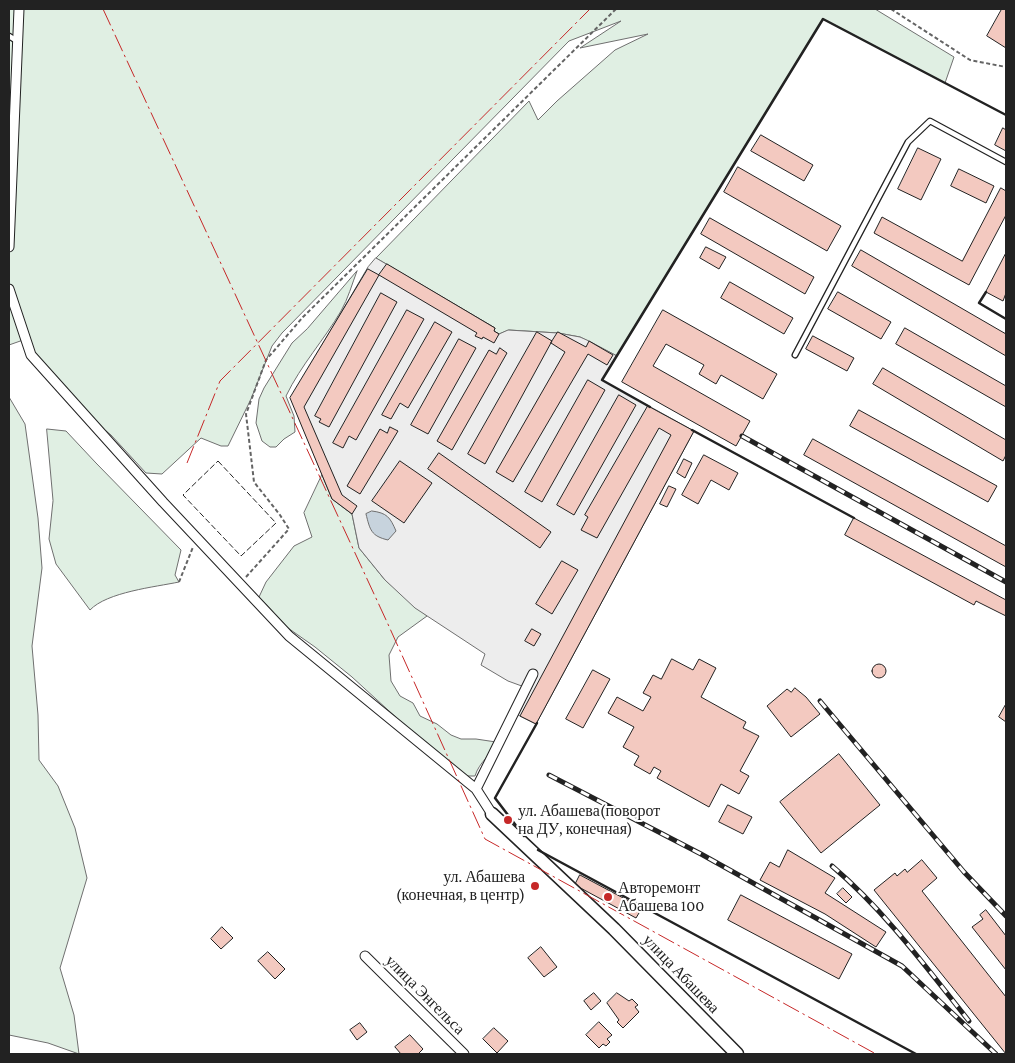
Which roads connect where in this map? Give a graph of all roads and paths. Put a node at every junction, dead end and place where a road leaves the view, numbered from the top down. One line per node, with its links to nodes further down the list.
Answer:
1 (19, 9): 4 (street)
2 (616, 9): 12 (path)
3 (891, 9): 5 (path)
4 (13, 38): 7 (street)
5 (1006, 67)
6 (1006, 162): 9 (lane)
7 (9, 247)
8 (9, 289): 10 (street)
9 (795, 355)
10 (197, 537): 11 (path); 12 (street)
11 (179, 582)
12 (241, 583): 14 (street)
13 (533, 674): 14 (street)
14 (476, 789): 15 (street)
15 (492, 814): 18 (street, улица Абашева)
16 (365, 956): 17 (street, улица Энгельса)
17 (464, 1054)
18 (737, 1054)

